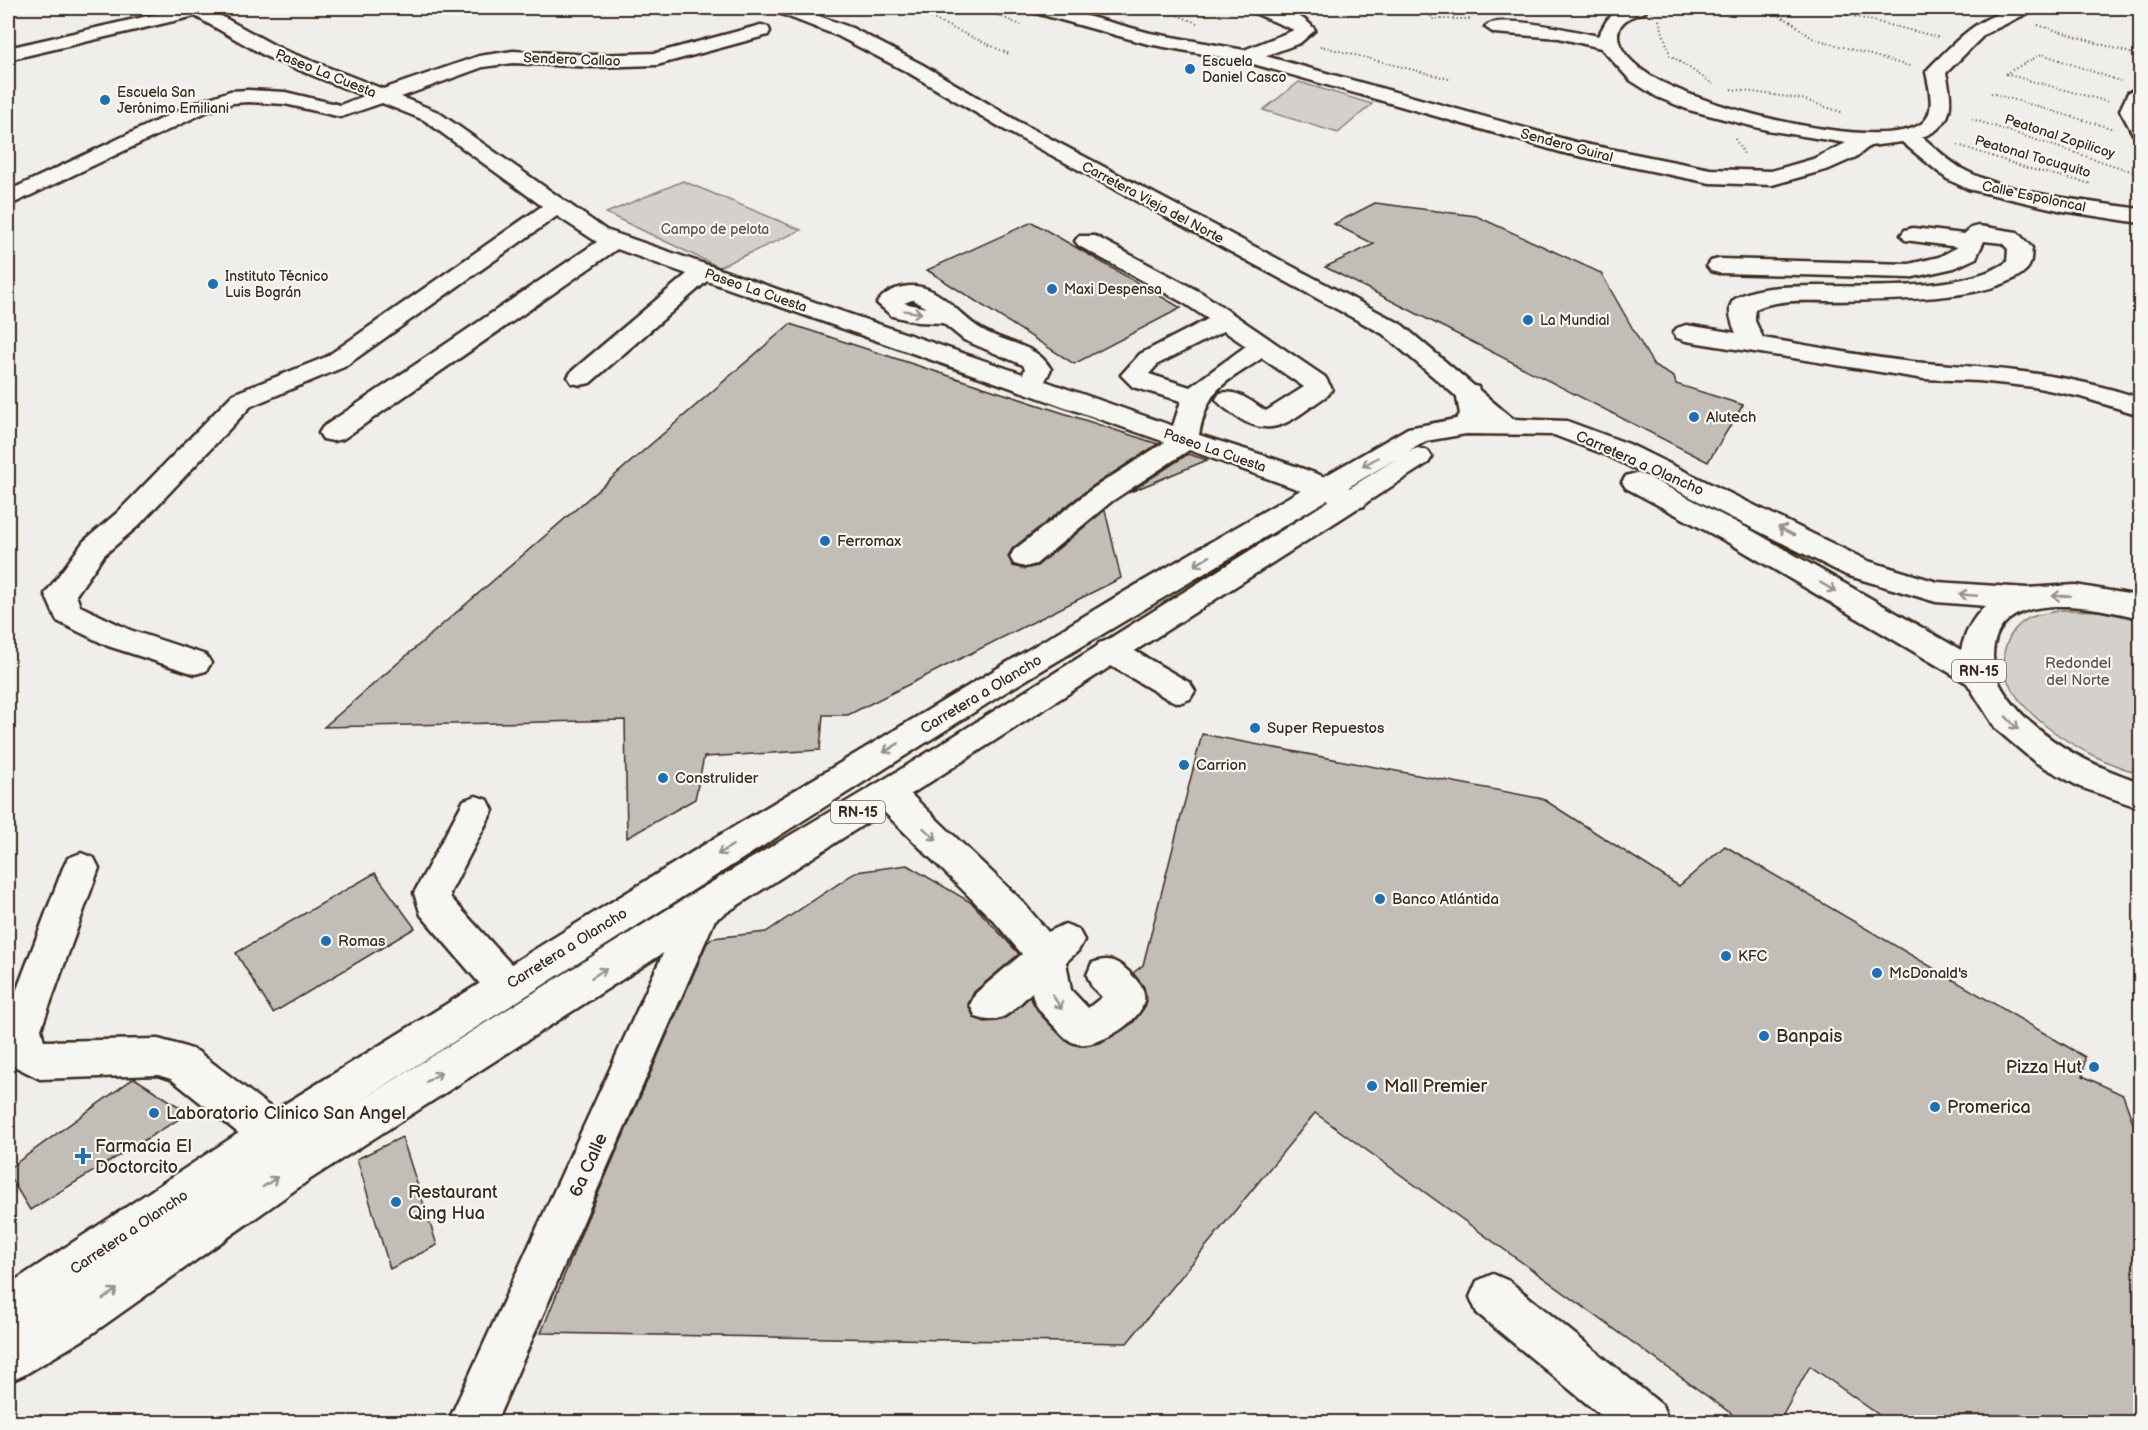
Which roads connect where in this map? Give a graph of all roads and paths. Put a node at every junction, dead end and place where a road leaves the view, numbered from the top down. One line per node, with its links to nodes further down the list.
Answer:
1 (782, 8): 62 (street, Carretera Vieja del Norte)
2 (909, 8): 21 (path)
3 (980, 8): 14 (path)
4 (1038, 8): 22 (street, Sendero Guiral)
5 (1258, 8): 17 (street)
6 (1430, 8): 7 (path)
7 (1471, 8)
8 (1639, 8): 18 (street)
9 (1761, 8): 24 (path)
10 (1820, 8): 19 (path)
11 (199, 9): 20 (street); 30 (street, Paseo La Cuesta)
12 (2017, 11): 19 (street); 23 (path)
13 (1658, 17): 27 (path)
14 (1023, 26)
15 (1494, 27): 18 (street)
16 (761, 31): 30 (street, Sendero Callao)
17 (1293, 39): 22 (street); 25 (path)
18 (1607, 44): 32 (street)
19 (1962, 44): 24 (street)
20 (8, 54)
21 (1009, 54)
22 (1245, 56): 41 (street, Sendero Guiral)
23 (2140, 56)
24 (1936, 74): 37 (street, Sendero Guiral)
25 (1449, 79)
26 (2121, 81): 31 (path)
27 (1719, 87)
28 (1727, 88): 33 (path)
29 (1990, 93): 36 (path)
30 (386, 97): 43 (street, Sendero Callao); 44 (street, Paseo La Cuesta)
31 (2134, 100): 35 (street)
32 (1715, 111): 38 (street); 41 (path)
33 (1844, 114)
34 (1972, 119): 40 (path, Peatonal Zopilicoy)
35 (2140, 130)
36 (2119, 131)
37 (1907, 135): 38 (street, Sendero Guiral); 45 (street, Calle Espoloncal)
38 (1864, 140): 41 (street, Sendero Guiral)
39 (1954, 144): 42 (path, Peatonal Tocuquito)
40 (2140, 174)
41 (1757, 178)
42 (2098, 185)
43 (8, 199)
44 (557, 206): 47 (street, Paseo La Cuesta); 72 (street)
45 (2140, 216)
46 (1913, 235): 49 (street)
47 (614, 241): 51 (street, Paseo La Cuesta); 63 (street)
48 (1087, 241): 53 (street)
49 (1972, 242): 50 (street); 55 (street)
50 (1719, 266)
51 (703, 272): 57 (street); 58 (street, Paseo La Cuesta)
52 (951, 316): 58 (street)
53 (1224, 321): 56 (street); 59 (street)
54 (1681, 324): 55 (street)
55 (1748, 332): 61 (street)
56 (1262, 346): 59 (street); 60 (street)
57 (581, 377)
58 (1030, 386): 64 (street, Paseo La Cuesta)
59 (1195, 397): 64 (street)
60 (1229, 399)
61 (2140, 407)
62 (1467, 409): 65 (street, Carretera a Olancho / RN-15, one-way to 65); 69 (street, Carretera a Olancho / RN-15, one-way to 62)
63 (333, 433)
64 (1184, 439): 65 (street, Paseo La Cuesta); 66 (street)
65 (1339, 494): 71 (street, Carretera a Olancho / RN-15); 73 (street, Carretera a Olancho / RN-15, one-way to 73); 84 (street, Carretera a Olancho / RN-15, one-way to 84)
66 (1025, 557)
67 (2098, 597): 68 (street, RN-15); 69 (street, RN-15, one-way to 69); 70 (street, RN-15)
68 (2140, 598)
69 (2026, 599): 73 (street, RN-15)
70 (2140, 607)
71 (1110, 651): 74 (street); 76 (street, Carretera a Olancho / RN-15)
72 (195, 663)
73 (1979, 675): 75 (street, RN-15, one-way to 75)
74 (1179, 692)
75 (2107, 785): 77 (street, RN-15); 78 (street)
76 (888, 794): 81 (street, Carretera a Olancho / RN-15); 82 (street, one-way to 82)
77 (2140, 795)
78 (2140, 805)
79 (476, 810): 84 (street)
80 (81, 868): 86 (street)
81 (702, 908): 89 (street, Carretera a Olancho / RN-15, one-way to 81); 93 (street, 6a Calle)
82 (1055, 949): 83 (street, one-way to 83); 85 (street)
83 (1106, 975)
84 (506, 986): 86 (street, Carretera a Olancho / RN-15)
85 (990, 1005)
86 (272, 1134): 89 (street, Carretera a Olancho / RN-15)
87 (1492, 1297): 94 (street)
88 (8, 1299): 89 (street)
89 (62, 1302): 90 (street, Carretera a Olancho / RN-15); 91 (street, Carretera a Olancho / RN-15); 92 (street)
90 (8, 1311)
91 (8, 1359)
92 (8, 1370)
93 (472, 1422)
94 (1645, 1422)

